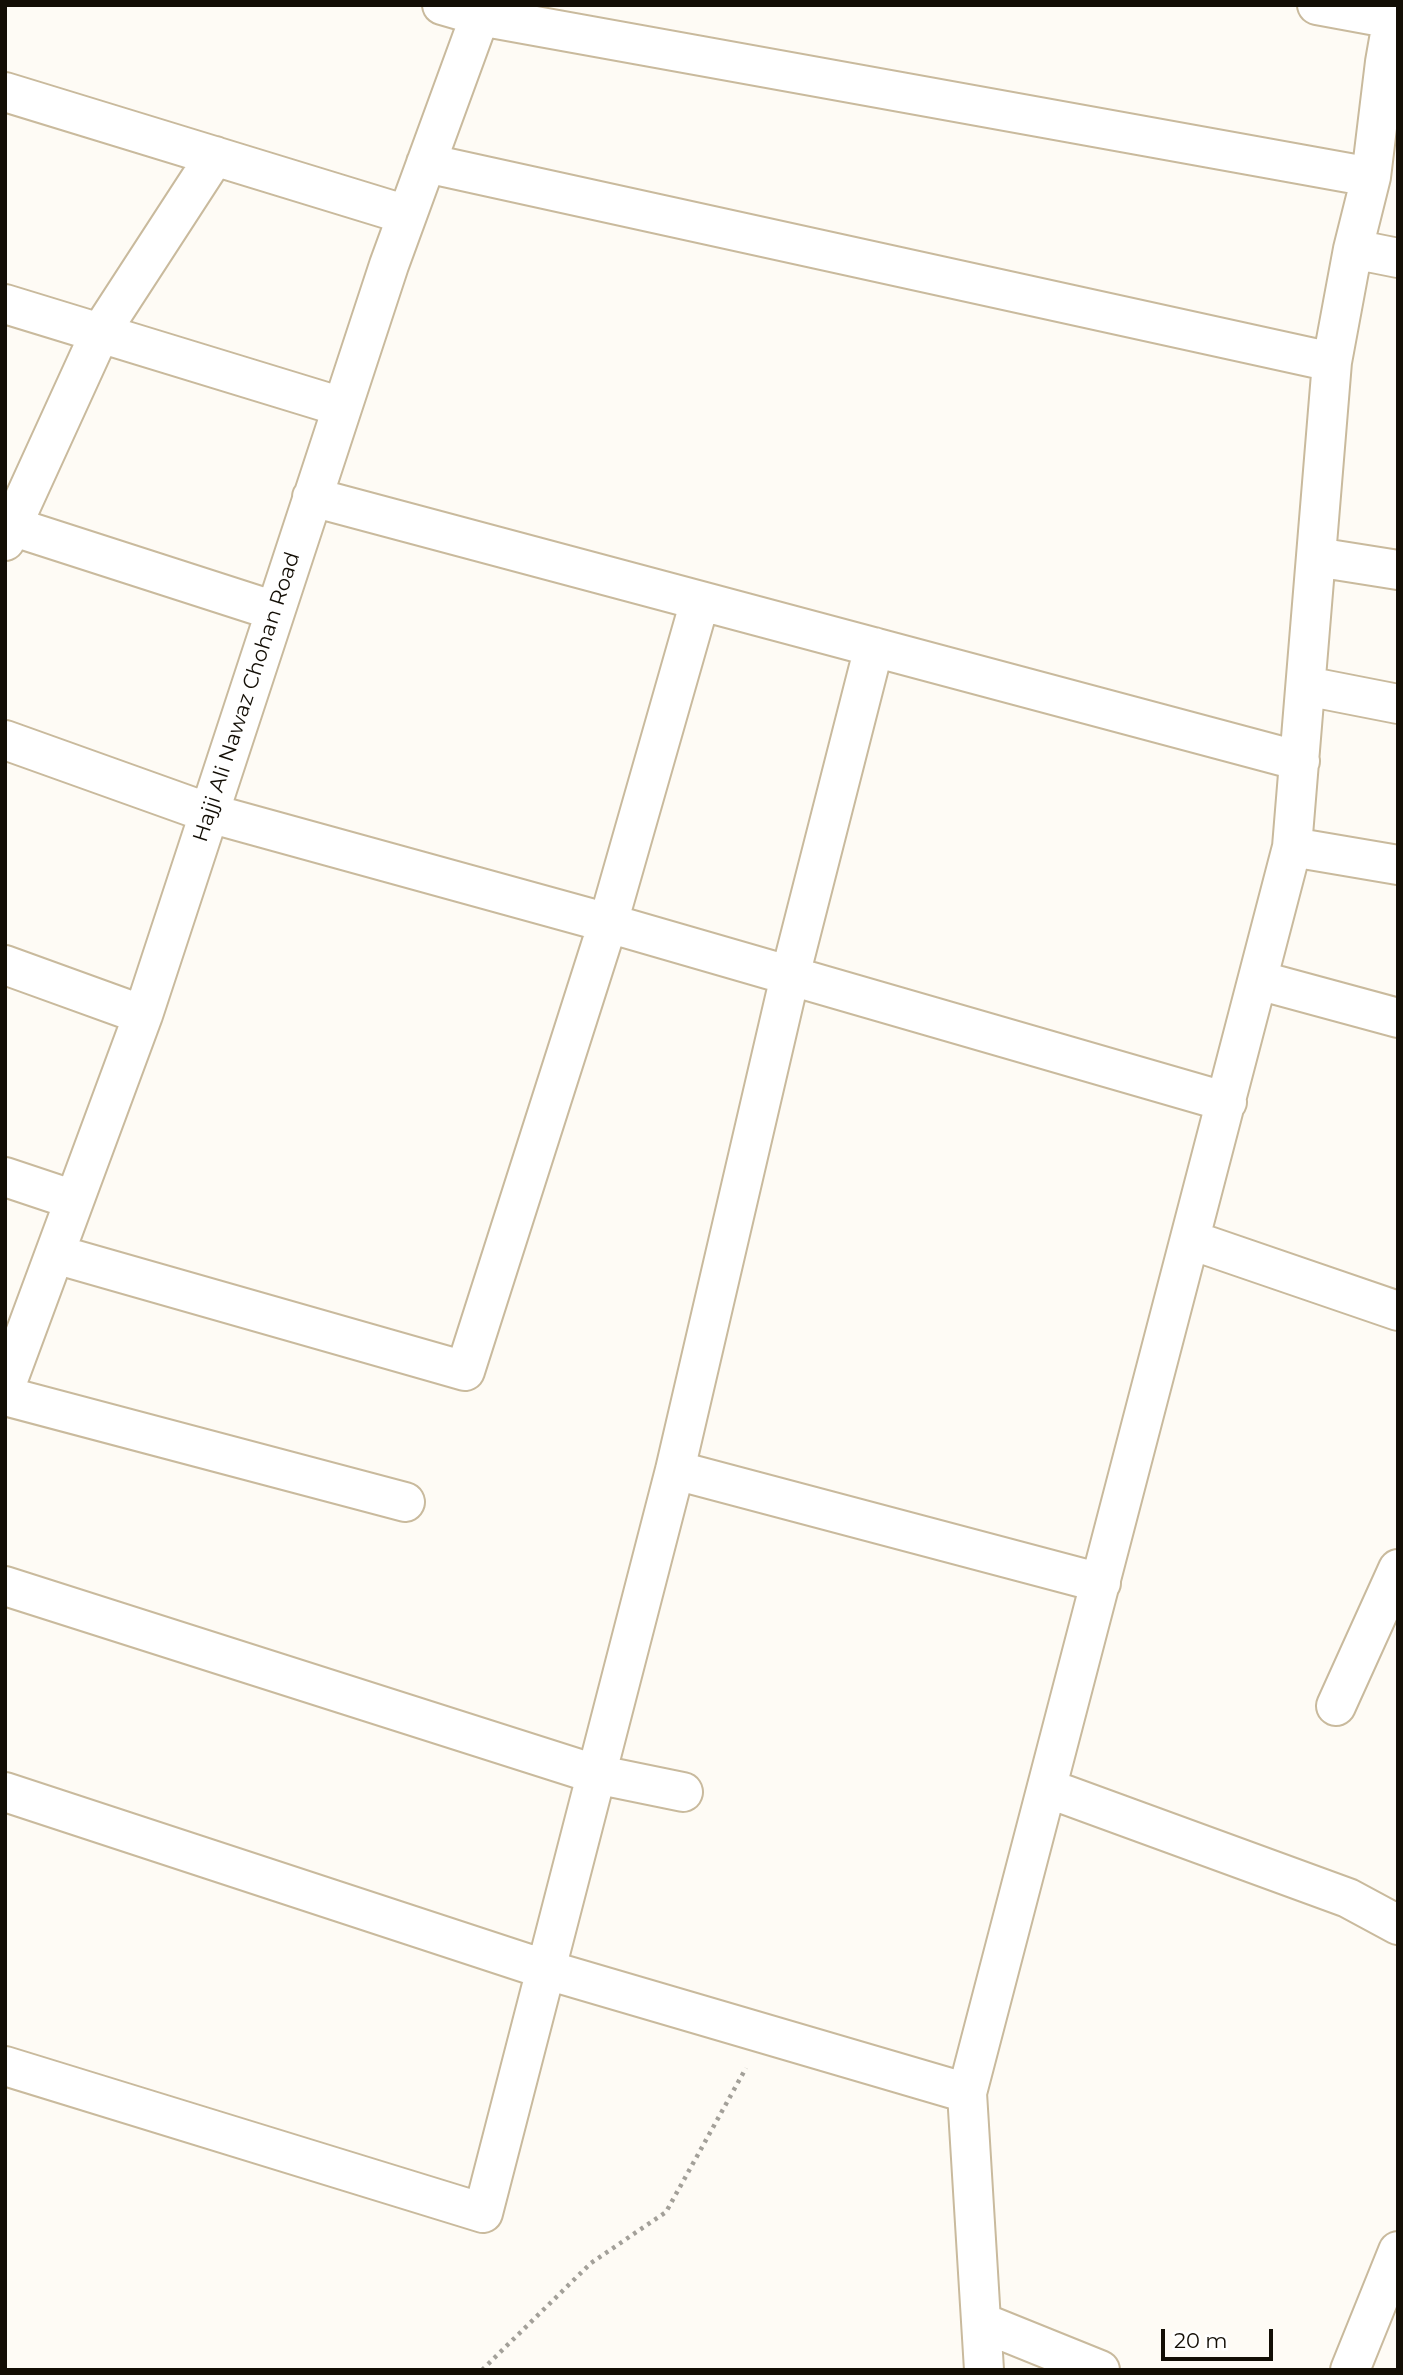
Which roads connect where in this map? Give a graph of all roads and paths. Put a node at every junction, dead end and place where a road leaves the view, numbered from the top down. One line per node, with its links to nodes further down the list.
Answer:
1 (442, 5): 3 (street)
2 (1317, 5): 4 (street)
3 (482, 11): 8 (street, Hajji Ali Nawaz Chohan Road); 9 (street)
4 (1394, 12): 5 (street)
5 (1392, 63): 9 (street)
6 (5, 92): 7 (street)
7 (215, 156): 10 (street); 14 (street)
8 (426, 163): 10 (street, Hajji Ali Nawaz Chohan Road); 15 (street)
9 (1371, 177): 11 (street)
10 (407, 215): 16 (street, Hajji Ali Nawaz Chohan Road)
11 (1353, 248): 12 (street); 15 (street)
12 (1398, 258)
13 (5, 304): 14 (street)
14 (100, 333): 16 (street); 18 (street)
15 (1332, 362): 19 (street)
16 (342, 407): 17 (street, Hajji Ali Nawaz Chohan Road)
17 (312, 497): 21 (street); 22 (street, Hajji Ali Nawaz Chohan Road)
18 (8, 531): 22 (street)
19 (1316, 557): 20 (street); 24 (street)
20 (1398, 570)
21 (700, 601): 23 (street); 31 (street)
22 (275, 611): 28 (street, Hajji Ali Nawaz Chohan Road)
23 (874, 647): 27 (street); 33 (street)
24 (1306, 686): 25 (street); 27 (street)
25 (1398, 704)
26 (5, 740): 28 (street)
27 (1300, 761): 29 (street)
28 (209, 813): 31 (street); 35 (street, Hajji Ali Nawaz Chohan Road)
29 (1292, 846): 30 (street); 34 (street)
30 (1398, 865)
31 (608, 923): 33 (street); 41 (street)
32 (5, 965): 35 (street)
33 (790, 976): 37 (street); 45 (street)
34 (1258, 981): 36 (street); 37 (street)
35 (143, 1015): 39 (street, Hajji Ali Nawaz Chohan Road)
36 (1398, 1018)
37 (1227, 1102): 40 (street)
38 (5, 1177): 39 (street)
39 (74, 1200): 41 (street, Hajji Ali Nawaz Chohan Road)
40 (1191, 1240): 42 (street); 48 (street)
41 (55, 1254): 43 (street, Hajji Ali Nawaz Chohan Road)
42 (1398, 1311)
43 (5, 1388)
44 (5, 1396): 46 (street)
45 (675, 1470): 48 (street); 51 (street)
46 (405, 1502)
47 (1398, 1569): 50 (street)
48 (1101, 1583): 52 (street)
49 (5, 1586): 51 (street)
50 (1336, 1706)
51 (595, 1774): 54 (street); 56 (street)
52 (1047, 1788): 55 (street); 59 (street)
53 (5, 1792): 56 (street)
54 (683, 1792)
55 (1398, 1925)
56 (544, 1969): 57 (street); 58 (street)
57 (765, 2034): 59 (street); 62 (path)
58 (5, 2066)
59 (967, 2093): 61 (street)
60 (1398, 2251): 65 (street)
61 (981, 2322): 63 (street); 64 (street)
62 (482, 2370)
63 (984, 2370)
64 (1100, 2370)
65 (1350, 2370)

